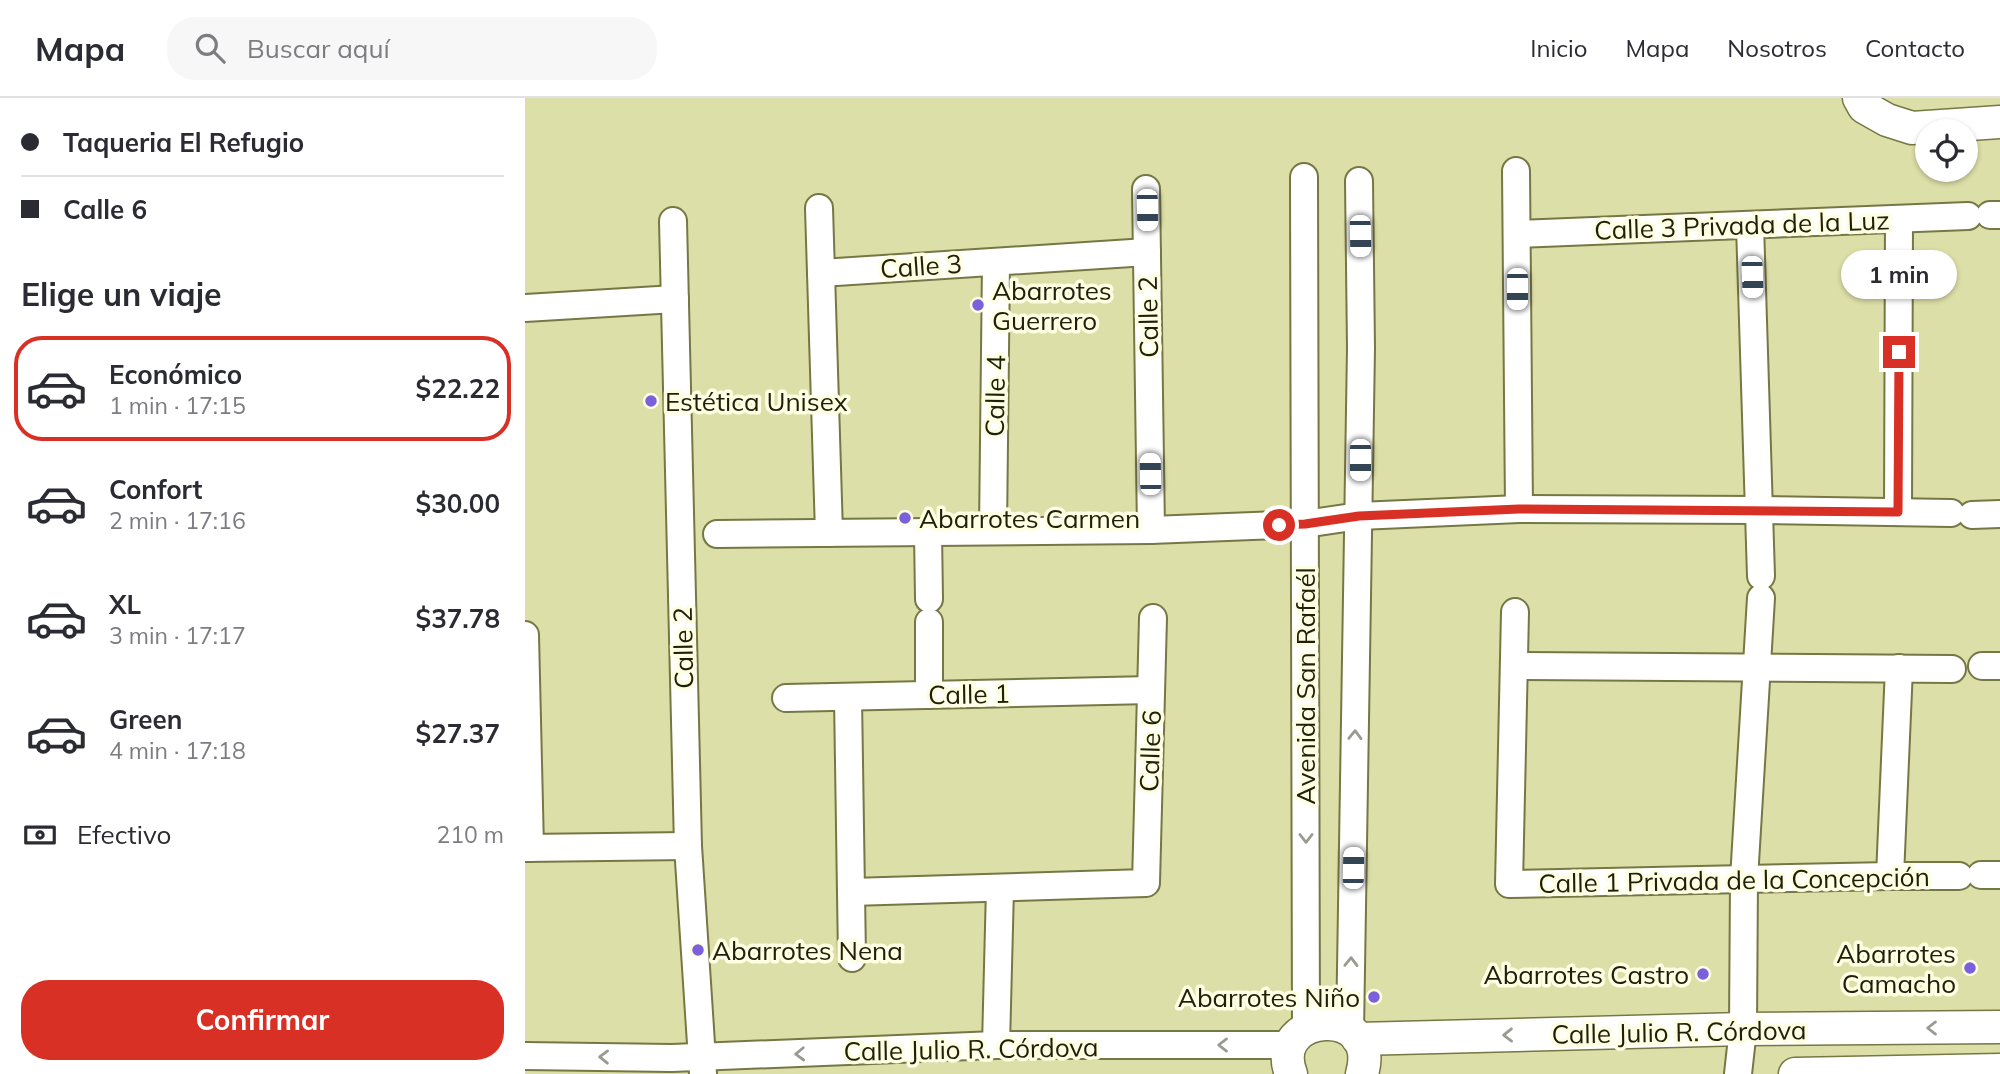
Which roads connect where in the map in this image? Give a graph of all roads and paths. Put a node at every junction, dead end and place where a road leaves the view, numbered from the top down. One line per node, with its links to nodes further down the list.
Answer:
1 (1862, 103): 2 (street)
2 (2000, 122)
3 (1516, 171): 12 (street)
4 (1304, 177): 23 (street, Avenida San Rafaél)
5 (1359, 181): 22 (street, Avenida San Rafaél)
6 (1146, 189): 13 (street, Calle 2)
7 (819, 208): 15 (street)
8 (1986, 215): 9 (street, Calle 3 Privada de la Luz)
9 (1899, 219): 11 (street, Calle 3 Privada de la Luz); 20 (street)
10 (673, 221): 16 (street, Calle 2)
11 (1751, 225): 12 (street, Calle 3 Privada de la Luz); 19 (street)
12 (1517, 234): 18 (street)
13 (1147, 252): 14 (street, Calle 3); 24 (street, Calle 2)
14 (996, 262): 15 (street, Calle 3); 25 (street, Calle 4)
15 (821, 273): 27 (street)
16 (675, 299): 17 (street); 40 (street, Calle 2)
17 (525, 308)
18 (1519, 509): 19 (street); 22 (street)
19 (1760, 510): 20 (street); 33 (street)
20 (1898, 512): 21 (street)
21 (2000, 514)
22 (1359, 516): 23 (street); 50 (street, Avenida San Rafaél, one-way to 22)
23 (1305, 524): 24 (street); 52 (street, Avenida San Rafaél, one-way to 52)
24 (1151, 530): 25 (street)
25 (993, 531): 26 (street)
26 (928, 532): 27 (street); 37 (street)
27 (829, 533): 28 (street)
28 (717, 534)
29 (1515, 612): 32 (street)
30 (1153, 618): 36 (street, Calle 6)
31 (525, 635): 41 (street)
32 (1514, 666): 33 (street); 44 (street, Calle 1 Privada de la Concepción)
33 (1758, 668): 34 (street); 44 (street)
34 (1899, 668): 35 (street); 42 (street)
35 (1952, 669)
36 (1151, 690): 37 (street, Calle 1); 45 (street, Calle 6)
37 (929, 695): 38 (street, Calle 1)
38 (848, 697): 39 (street, Calle 1); 46 (street)
39 (786, 698)
40 (688, 846): 41 (street); 54 (street, Calle 2)
41 (528, 848)
42 (1890, 876): 43 (street, Calle 1 Privada de la Concepción); 44 (street, Calle 1 Privada de la Concepción)
43 (1980, 876)
44 (1744, 879): 49 (street)
45 (1000, 888): 46 (street); 51 (street)
46 (851, 892): 47 (street)
47 (852, 958)
48 (1987, 1028): 49 (street, Calle Julio R. Córdova, one-way to 49); 55 (street)
49 (1742, 1030): 50 (street, Calle Julio R. Córdova, one-way to 50); 57 (street)
50 (1354, 1035): 52 (street, Calle Julio R. Córdova); 56 (street)
51 (996, 1045): 52 (street, Calle Julio R. Córdova, one-way to 51); 54 (street, Calle Julio R. Córdova, one-way to 54)
52 (1296, 1049)
53 (525, 1056): 54 (street, Calle Julio R. Córdova, one-way to 53)
54 (703, 1066)
55 (1986, 1070): 58 (street, Calle Julio R. Córdova)
56 (1363, 1074)
57 (1738, 1074)
58 (1795, 1074)

